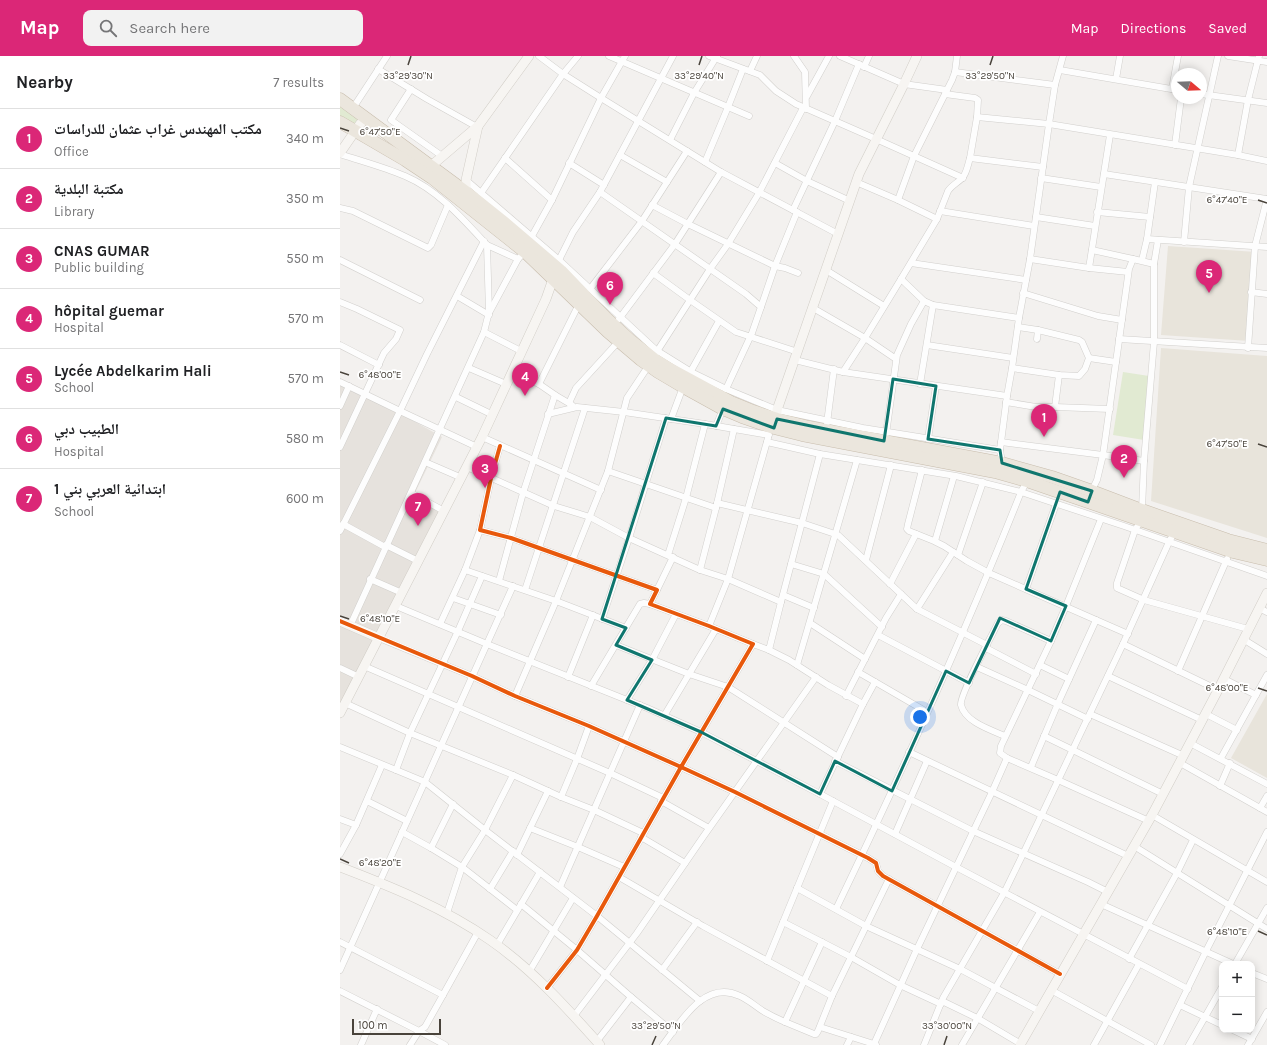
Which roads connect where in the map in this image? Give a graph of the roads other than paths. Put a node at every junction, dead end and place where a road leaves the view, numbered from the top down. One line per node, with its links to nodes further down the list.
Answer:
1 (387, 56): 25 (street)
2 (529, 56): 57 (street)
3 (539, 56): 30 (street)
4 (578, 56): 30 (street)
5 (610, 56): 21 (street)
6 (673, 56): 31 (street)
7 (757, 56): 28 (street)
8 (794, 56): 41 (street)
9 (829, 56): 41 (street)
10 (840, 56): 23 (street)
11 (869, 56): 23 (street)
12 (917, 56): 33 (street)
13 (957, 56): 29 (street)
14 (1062, 56): 27 (street)
15 (1120, 56): 32 (street)
16 (1178, 56): 24 (street)
17 (1218, 56): 39 (street)
18 (1228, 56): 20 (street)
19 (714, 57): 26 (street); 38 (street)
20 (1259, 58): 22 (street); 43 (street)
21 (623, 59): 31 (street); 40 (street)
22 (1267, 62)
23 (862, 66): 33 (street); 54 (street)
24 (1177, 68)
25 (378, 69): 36 (street); 47 (street)
26 (743, 69): 28 (street); 46 (street)
27 (1060, 70): 32 (street); 34 (street)
28 (750, 71): 48 (street)
29 (955, 72): 34 (street); 37 (street)
30 (563, 74): 40 (street); 71 (street)
31 (661, 79): 38 (street); 53 (street)
32 (1116, 79): 35 (street)
33 (904, 84): 37 (street); 61 (street)
34 (1055, 86): 56 (street)
35 (1171, 88)
36 (411, 89): 52 (street); 57 (street)
37 (946, 92): 50 (street); 69 (street)
38 (694, 93): 46 (street); 62 (street)
39 (1209, 95): 43 (street); 64 (street)
40 (601, 98): 53 (street); 75 (street)
41 (806, 98): 48 (street)
42 (340, 99): 47 (highway)
43 (1248, 100): 44 (street); 70 (street)
44 (1267, 103)
45 (1180, 104): 63 (street)
46 (728, 107): 49 (street); 73 (street)
47 (353, 108): 51 (highway)
48 (805, 109): 54 (street); 76 (street)
49 (749, 116)
50 (977, 117): 56 (street); 72 (street)
51 (367, 118): 58 (street); 59 (highway)
52 (391, 120): 59 (street); 68 (street)
53 (639, 120): 62 (street); 67 (street)
54 (834, 121): 61 (street); 84 (street)
55 (340, 122): 58 (highway)
56 (1049, 124): 60 (street); 78 (street)
57 (477, 126): 68 (street); 83 (street)
58 (356, 131): 66 (street); 94 (highway)
59 (386, 133): 77 (highway)
60 (1110, 135): 63 (street); 80 (street)
61 (876, 138): 69 (street); 86 (street)
62 (670, 140): 65 (street)
63 (1175, 145): 64 (street)
64 (1197, 149): 70 (street); 90 (street)
65 (687, 151): 73 (street); 85 (street)
66 (340, 154): 99 (street)
67 (620, 155): 85 (street); 88 (street)
68 (442, 156): 77 (street)
69 (914, 156): 81 (street); 97 (street)
70 (1238, 156): 74 (street)
71 (505, 158): 93 (street); 96 (street)
72 (970, 158): 78 (street); 81 (street)
73 (704, 162): 79 (street)
74 (1267, 162)
75 (569, 163): 88 (street); 96 (street)
76 (774, 163): 84 (street); 92 (street)
77 (431, 166): 94 (highway)
78 (1043, 167): 82 (street)
79 (721, 172): 92 (street); 109 (street)
80 (1104, 174): 87 (street); 89 (street)
81 (962, 178): 103 (street)
82 (1041, 178): 89 (street); 105 (street)
83 (466, 180): 93 (street); 94 (street)
84 (807, 181): 98 (street); 102 (street)
85 (667, 182): 100 (street)
86 (856, 182): 97 (street); 98 (street)
87 (1155, 182): 90 (street); 106 (street)
88 (604, 186): 91 (street)
89 (1101, 187): 104 (street)
90 (1189, 187): 95 (street); 115 (street)
91 (600, 192): 108 (street); 136 (street)
92 (759, 192): 102 (street); 118 (street)
93 (481, 193): 121 (street)
94 (464, 197): 121 (highway)
95 (1267, 199): 119 (street)
96 (552, 200): 121 (street)
97 (898, 200): 107 (street)
98 (850, 201): 112 (street)
99 (448, 204): 101 (street); 116 (street)
100 (652, 205): 108 (street); 109 (street)
101 (340, 208)
102 (795, 211): 112 (street); 129 (street)
103 (940, 211): 107 (street); 110 (street)
104 (1098, 212): 106 (street); 111 (street)
105 (1036, 217): 110 (street); 111 (street)
106 (1150, 217): 113 (street)
107 (937, 219): 127 (street)
108 (642, 221): 117 (street); 139 (street)
109 (688, 224): 117 (street); 118 (street)
110 (1034, 226): 123 (street)
111 (1095, 226): 122 (street)
112 (838, 234): 132 (street)
113 (1147, 239): 114 (street); 126 (street)
114 (1158, 240): 115 (street); 128 (street)
115 (1184, 242): 119 (street)
116 (485, 243): 121 (street); 143 (street); 153 (street)
117 (675, 244): 131 (street); 134 (street)
118 (728, 244): 129 (street); 131 (street)
119 (1255, 246): 120 (street); 140 (street)
120 (1267, 247)
121 (527, 248): 136 (highway); 136 (street); 153 (street)
122 (1092, 250): 124 (street); 130 (street)
123 (1030, 259): 130 (street); 138 (street)
124 (1132, 259): 126 (street); 133 (street)
125 (340, 260): 144 (street)
126 (1142, 260): 128 (street)
127 (911, 263): 137 (street); 138 (street)
128 (1154, 264): 166 (street)
129 (775, 266): 135 (street); 150 (street)
130 (1089, 268): 133 (street)
131 (710, 269): 145 (street); 150 (street)
132 (826, 270): 151 (street); 152 (street)
133 (1128, 272): 155 (street)
134 (653, 273): 145 (street); 156 (street)
135 (798, 273)
136 (561, 276): 139 (street); 148 (highway); 156 (highway); 171 (street)
137 (901, 279): 146 (street); 151 (street)
138 (1026, 280): 141 (street)
139 (590, 289): 156 (street)
140 (1252, 292): 142 (street); 169 (street)
141 (1023, 293): 154 (street); 155 (street)
142 (1267, 294)
143 (456, 296): 153 (street); 206 (street)
144 (420, 300)
145 (690, 300): 157 (street); 173 (street)
146 (924, 301): 149 (street); 176 (street)
147 (340, 302): 178 (street)
148 (579, 304): 165 (highway); 189 (street)
149 (933, 305): 154 (street); 167 (street)
150 (761, 306): 161 (street)
151 (884, 306): 162 (street)
152 (813, 308): 162 (street); 172 (street)
153 (489, 314): 160 (street)
154 (1019, 318): 158 (street)
155 (1122, 320): 164 (street)
156 (617, 321): 173 (highway)
157 (719, 321): 161 (street); 182 (street)
158 (1018, 327): 159 (street); 174 (street)
159 (1038, 330): 163 (street); 175 (street)
160 (484, 332): 171 (street); 179 (street)
161 (751, 337): 172 (street); 194 (street)
162 (865, 338): 176 (street); 184 (street)
163 (1037, 339)
164 (1120, 339): 166 (street); 177 (street)
165 (619, 341): 173 (highway); 199 (street)
166 (1154, 342): 169 (street); 230 (street)
167 (927, 344): 174 (street); 190 (street)
168 (340, 345): 178 (street)
169 (1248, 348): 170 (street)
170 (1267, 348)
171 (521, 351): 183 (street)
172 (797, 356): 181 (street); 214 (street)
173 (653, 358): 182 (street); 193 (highway); 207 (street); 214 (highway)
174 (1013, 358): 180 (street)
175 (1089, 358): 177 (street); 185 (street)
176 (896, 359): 186 (street)
177 (1116, 362): 205 (street)
178 (379, 365): 195 (street)
179 (469, 368): 188 (street); 197 (street)
180 (1012, 368): 185 (street); 198 (street)
181 (834, 369): 184 (street); 212 (street)
182 (691, 371): 194 (street)
183 (511, 372): 188 (street); 189 (street)
184 (843, 372): 186 (street)
185 (1059, 375): 202 (street)
186 (894, 379): 190 (street); 218 (street)
187 (340, 382): 191 (street)
188 (506, 384): 209 (street)
189 (539, 384): 196 (street)
190 (920, 384): 192 (street)
191 (349, 386): 195 (street); 200 (street)
192 (936, 386): 198 (street); 219 (street)
193 (683, 387): 204 (highway); 210 (street)
194 (726, 389): 214 (street)
195 (365, 394): 206 (street); 222 (street)
196 (555, 395): 199 (street); 208 (street)
197 (456, 397): 209 (street); 216 (street)
198 (1006, 399): 202 (street); 220 (street)
199 (569, 403): 201 (street)
200 (340, 406)
201 (577, 407): 203 (street); 208 (street)
202 (1055, 407): 205 (street)
203 (585, 408): 207 (street); 237 (street)
204 (723, 409): 213 (street); 214 (highway)
205 (1110, 409): 227 (street)
206 (400, 411): 216 (street); 259 (street)
207 (624, 412): 210 (street); 236 (street)
208 (548, 414): 229 (street)
209 (493, 415): 217 (street)
210 (669, 419): 211 (street); 243 (street)
211 (705, 424): 213 (street); 249 (street)
212 (827, 425): 214 (highway); 218 (highway)
213 (716, 426): 215 (street)
214 (773, 427): 215 (street); 226 (street); 241 (highway); 253 (street)
215 (734, 429): 252 (street)
216 (440, 430): 223 (street); 231 (street)
217 (482, 437): 221 (street); 223 (street)
218 (887, 437): 219 (street); 224 (highway)
219 (928, 439): 224 (street)
220 (1001, 442): 225 (street); 227 (street)
221 (500, 446): 229 (street); 240 (street)
222 (340, 447)
223 (477, 447): 234 (street)
224 (962, 450): 225 (street); 232 (highway)
225 (1000, 450): 232 (street)
226 (820, 454): 228 (street); 258 (street)
227 (1103, 455): 230 (street); 248 (street)
228 (857, 460): 233 (street); 264 (street)
229 (533, 461): 237 (street); 247 (street)
230 (1144, 461): 255 (street)
231 (425, 462): 239 (street); 246 (street)
232 (1002, 464): 248 (highway)
233 (891, 465): 235 (street); 277 (street)
234 (466, 467): 239 (street); 240 (street)
235 (922, 470): 238 (street); 265 (street)
236 (608, 471): 243 (street); 244 (street)
237 (563, 474): 244 (street); 251 (street)
238 (954, 476): 242 (street); 268 (street)
239 (462, 478): 254 (street)
240 (491, 478): 247 (street); 260 (street)
241 (1027, 481): 245 (street); 248 (highway)
242 (983, 482): 245 (street); 274 (street)
243 (646, 484): 249 (street); 267 (street)
244 (601, 490): 256 (street)
245 (1021, 492): 250 (street); 284 (street)
246 (411, 493): 254 (street); 270 (street)
247 (523, 493): 251 (street); 266 (street)
248 (1096, 495): 255 (highway)
249 (686, 498): 252 (street); 275 (street)
250 (1056, 504): 257 (street); 294 (street)
251 (554, 506): 256 (street); 271 (street)
252 (717, 506): 253 (street); 283 (street)
253 (748, 511): 258 (street); 290 (street)
254 (444, 512): 279 (street)
255 (1142, 515): 261 (street); 263 (highway); 272 (highway)
256 (590, 517): 267 (street); 276 (street)
257 (1101, 519): 261 (street); 308 (street)
258 (802, 523): 264 (street); 281 (street)
259 (343, 524): 262 (street); 270 (street)
260 (480, 530): 266 (street); 282 (street)
261 (1135, 530): 269 (street); 302 (street)
262 (340, 531)
263 (1175, 531): 269 (street); 273 (highway)
264 (836, 534): 277 (street); 285 (street)
265 (916, 534): 268 (street); 292 (street)
266 (511, 538): 271 (street); 291 (street)
267 (629, 538): 275 (street); 287 (street)
268 (935, 542): 274 (street)
269 (1169, 542): 280 (street); 302 (street)
270 (386, 546): 279 (street); 289 (street)
271 (539, 548): 276 (street); 295 (street)
272 (1267, 550)
273 (1233, 552): 278 (highway); 280 (street)
274 (955, 554): 284 (street); 310 (street)
275 (671, 556): 283 (street); 296 (street)
276 (573, 560): 287 (street); 303 (street)
277 (866, 560): 292 (street)
278 (1267, 560)
279 (418, 561): 297 (street)
280 (1226, 562): 288 (street); 315 (street)
281 (791, 564): 285 (street); 300 (street)
282 (465, 570): 286 (street); 301 (street)
283 (700, 570): 290 (street)
284 (989, 573): 294 (street); 328 (street)
285 (824, 574): 309 (street); 323 (street)
286 (482, 576): 291 (street); 305 (street)
287 (616, 576): 296 (street); 316 (street)
288 (1267, 576)
289 (370, 579): 297 (street); 321 (street)
290 (728, 579): 304 (street); 322 (street)
291 (499, 581): 293 (street)
292 (890, 584): 299 (street)
293 (513, 586): 295 (street); 313 (street)
294 (1026, 589): 308 (street)
295 (525, 590): 303 (street)
296 (657, 590): 306 (street)
297 (402, 592): 307 (street)
298 (1267, 593): 311 (street)
299 (901, 594): 310 (street); 323 (street)
300 (783, 595): 304 (street); 309 (street)
301 (453, 598): 305 (street); 320 (street)
302 (1144, 600): 315 (street); 329 (street)
303 (556, 601): 314 (street); 343 (street)
304 (781, 602): 339 (street)
305 (470, 604): 313 (street); 327 (street)
306 (650, 604): 312 (street); 324 (street)
307 (396, 606): 320 (street); 331 (street)
308 (1066, 606): 317 (street); 333 (street)
309 (814, 608): 319 (street)
310 (917, 609): 328 (street)
311 (1263, 610): 326 (street)
312 (676, 614): 322 (street); 342 (street)
313 (501, 615): 334 (street)
314 (593, 615): 316 (street); 359 (street)
315 (1202, 616): 326 (street); 350 (street)
316 (602, 619): 324 (street)
317 (1096, 620): 329 (street); 361 (street)
318 (340, 621): 321 (street)
319 (810, 623): 341 (street); 345 (street)
320 (440, 624): 327 (street)
321 (350, 626): 331 (street)
322 (709, 626): 325 (street)
323 (882, 627): 330 (street)
324 (626, 628): 337 (street)
325 (716, 629): 335 (street); 353 (street)
326 (1248, 629): 332 (street)
327 (458, 631): 334 (street); 344 (street)
328 (964, 632): 338 (street); 351 (street)
329 (1128, 634): 336 (street)
330 (878, 635): 341 (street); 351 (street)
331 (379, 638): 344 (street); 347 (street)
332 (1243, 639): 340 (street); 362 (street)
333 (1051, 641): 338 (street); 346 (street)
334 (487, 644): 343 (street); 356 (street)
335 (753, 644): 339 (street); 366 (street)
336 (1123, 644): 350 (street); 357 (street)
337 (616, 645): 342 (street); 365 (street)
338 (986, 647): 348 (street); 354 (street)
339 (768, 650): 345 (street)
340 (1267, 654)
341 (865, 659): 352 (street)
342 (652, 660): 353 (street); 373 (street)
343 (530, 661): 359 (street); 371 (street)
344 (443, 664): 356 (street); 369 (street)
345 (798, 665): 360 (street)
346 (1040, 665): 354 (street); 361 (street)
347 (364, 666): 358 (street); 369 (street)
348 (977, 666): 364 (street); 367 (street)
349 (340, 668): 358 (street)
350 (1178, 670): 368 (street)
351 (946, 671): 364 (street); 379 (street)
352 (858, 672): 363 (street); 372 (street)
353 (689, 674): 366 (street); 381 (street)
354 (1036, 674): 367 (street)
355 (1267, 675): 370 (street)
356 (472, 676): 371 (street); 378 (street)
357 (1108, 676): 382 (street); 383 (street)
358 (359, 677): 374 (street)
359 (568, 677): 365 (street)
360 (816, 677): 372 (street); 384 (street)
361 (1069, 679): 377 (street)
362 (1224, 679): 368 (street); 370 (street)
363 (875, 682): 375 (street); 379 (street)
364 (969, 683): 389 (street)
365 (591, 686): 373 (street)
366 (728, 687): 384 (street); 387 (street)
367 (1028, 690): 377 (street); 389 (street)
368 (1218, 690): 383 (street)
369 (428, 695): 378 (street); 388 (street)
370 (1256, 695): 386 (street)
371 (515, 696): 385 (street)
372 (846, 696): 375 (street)
373 (627, 700): 376 (street)
374 (345, 703): 380 (street); 388 (street)
375 (863, 704): 400 (street)
376 (640, 705): 381 (street); 391 (street)
377 (1058, 705): 382 (street); 390 (street)
378 (458, 707): 393 (street); 399 (street)
379 (927, 712): 396 (street)
380 (340, 713)
381 (664, 716): 387 (street)
382 (1089, 717): 395 (street); 401 (street)
383 (1204, 717): 386 (street); 392 (street)
384 (783, 723): 400 (street); 402 (street)
385 (589, 726): 391 (street); 399 (street)
386 (1237, 730): 398 (street)
387 (701, 732): 402 (street); 406 (street)
388 (410, 733): 393 (street); 408 (street)
389 (1005, 736): 397 (street)
390 (1044, 736): 395 (street); 407 (street)
391 (623, 741): 406 (street); 409 (street)
392 (1190, 743): 398 (street); 401 (street)
393 (442, 745): 410 (street); 412 (street)
394 (340, 747): 405 (street)
395 (1073, 750): 411 (street); 420 (street)
396 (909, 752): 403 (street); 416 (street)
397 (1007, 758): 407 (street); 418 (street)
398 (1221, 758): 404 (street)
399 (577, 759): 409 (street); 422 (street)
400 (836, 759): 416 (street); 419 (street)
401 (1182, 759): 414 (street); 420 (street)
402 (757, 761): 417 (street); 419 (street)
403 (928, 761): 418 (street); 424 (street)
404 (1230, 763): 413 (street); 414 (street)
405 (382, 765): 408 (street); 425 (street)
406 (681, 767): 417 (street); 423 (street)
407 (1030, 767): 411 (street)
408 (396, 770): 412 (street)
409 (610, 773): 423 (street); 429 (street)
410 (513, 775): 415 (street); 439 (street)
411 (1058, 780): 431 (street); 432 (street)
412 (425, 782): 427 (street); 434 (street)
413 (1267, 784)
414 (1220, 786): 428 (street)
415 (548, 791): 422 (street); 437 (street)
416 (892, 791): 424 (street); 436 (street)
417 (735, 792): 438 (street); 443 (street)
418 (992, 792): 431 (street); 440 (street)
419 (820, 794): 426 (street)
420 (1163, 794): 432 (street)
421 (1267, 796): 428 (street)
422 (561, 797): 429 (street)
423 (662, 799): 438 (street); 445 (street)
424 (911, 800): 440 (street); 444 (street)
425 (367, 801): 434 (street); 435 (street)
426 (833, 801): 436 (street); 443 (street)
427 (453, 804): 439 (street); 449 (street)
428 (1260, 808): 430 (street)
429 (594, 810): 445 (street); 448 (street)
430 (1267, 812)
431 (1041, 814): 452 (street); 454 (street)
432 (1150, 818): 446 (street); 447 (street)
433 (340, 819): 435 (street)
434 (407, 821): 441 (street)
435 (356, 825): 451 (street)
436 (877, 825): 444 (street); 453 (street)
437 (530, 828): 448 (street); 450 (street)
438 (709, 828): 455 (street)
439 (484, 830): 450 (street); 457 (street)
440 (973, 831): 452 (street); 459 (street)
441 (402, 832): 449 (street); 465 (street)
442 (1267, 832): 460 (street)
443 (820, 833): 453 (street); 468 (street)
444 (895, 834): 459 (street)
445 (642, 835): 455 (street); 458 (street)
446 (1194, 840): 460 (street); 462 (street)
447 (1134, 846): 454 (street); 462 (street)
448 (578, 847): 458 (street); 467 (street)
449 (431, 848): 457 (street)
450 (515, 853): 461 (street); 469 (street)
451 (340, 854)
452 (1023, 854): 470 (street); 471 (street)
453 (863, 855): 464 (street); 479 (street)
454 (1128, 856): 470 (street)
455 (685, 863): 473 (street)
456 (340, 867): 465 (street)
457 (462, 867): 469 (street); 481 (street)
458 (624, 867): 463 (street)
459 (956, 868): 471 (street); 477 (street)
460 (1247, 871): 466 (street); 475 (street)
461 (540, 872): 467 (street); 476 (street)
462 (1177, 873): 475 (street); 487 (street)
463 (619, 877): 473 (street); 482 (street)
464 (889, 879): 477 (street); 486 (street)
465 (379, 882): 481 (street); 497 (street)
466 (1267, 882)
467 (560, 887): 472 (street)
468 (797, 888): 479 (street); 484 (street)
469 (490, 889): 476 (street)
470 (1108, 892): 474 (street)
471 (1004, 893): 480 (street); 489 (street)
472 (572, 898): 482 (street); 491 (street)
473 (659, 901): 483 (street); 495 (street)
474 (1101, 904): 487 (street); 492 (street)
475 (1229, 906): 485 (street); 501 (street)
476 (519, 907): 491 (street); 496 (street)
477 (937, 907): 489 (street); 498 (street)
478 (1267, 908): 485 (street)
479 (836, 909): 486 (street)
480 (1040, 912): 492 (street); 500 (street)
481 (447, 913): 490 (street)
482 (597, 916): 495 (street); 499 (street)
483 (696, 922): 504 (street); 510 (street)
484 (783, 922): 494 (street); 504 (street)
485 (1258, 924): 488 (street); 506 (street)
486 (866, 926): 498 (street); 502 (street)
487 (1148, 926): 501 (street); 503 (street)
488 (1267, 929)
489 (982, 930): 500 (street); 508 (street)
490 (478, 932): 496 (street); 524 (street)
491 (553, 932): 499 (street); 511 (street)
492 (1083, 935): 503 (street); 512 (street)
493 (340, 942): 497 (street)
494 (822, 942): 502 (street); 516 (street)
495 (629, 943): 510 (street); 514 (street)
496 (497, 945): 511 (street)
497 (351, 947): 509 (street); 524 (street)
498 (917, 949): 508 (street); 517 (street)
499 (576, 950): 514 (street); 518 (street)
500 (1017, 950): 512 (street); 519 (street)
501 (1206, 951): 505 (street); 520 (street)
502 (852, 957): 517 (street); 525 (street)
503 (1129, 959): 507 (street)
504 (767, 961): 516 (street)
505 (1228, 961)
506 (1236, 961)
507 (1139, 964): 520 (street); 536 (street)
508 (960, 969): 519 (street); 528 (street)
509 (340, 970)
510 (662, 970): 527 (street)
511 (529, 972): 518 (street)
512 (1060, 974): 521 (street)
513 (1255, 974): 515 (street)
514 (605, 975): 526 (street); 533 (street)
515 (1267, 979)
516 (804, 981): 525 (street); 537 (street)
517 (900, 985): 528 (street); 551 (street)
518 (547, 988): 533 (street)
519 (995, 988): 531 (street); 535 (street)
520 (1188, 989): 529 (street)
521 (1051, 990): 531 (street); 536 (street)
522 (340, 991): 530 (street)
523 (1219, 992): 534 (street)
524 (443, 994): 540 (street)
525 (832, 996): 539 (street)
526 (631, 997): 541 (street); 545 (street)
527 (700, 1001): 537 (street); 541 (street)
528 (942, 1003): 535 (street); 552 (street)
529 (1180, 1005): 534 (street); 557 (street)
530 (377, 1009): 540 (street); 546 (street)
531 (1039, 1011): 554 (street)
532 (1267, 1012): 544 (street)
533 (574, 1016): 545 (street)
534 (1205, 1017): 538 (street); 558 (street)
535 (977, 1018): 553 (street); 554 (street)
536 (1107, 1021): 555 (street); 556 (street)
537 (785, 1022): 539 (street)
538 (1219, 1024)
539 (820, 1027): 543 (street)
540 (419, 1031): 547 (street); 548 (street)
541 (673, 1032): 549 (street)
542 (1239, 1033): 544 (street)
543 (851, 1037): 550 (street); 551 (street)
544 (1252, 1039): 559 (street)
545 (598, 1043)
546 (361, 1045)
547 (410, 1045)
548 (445, 1045)
549 (663, 1045)
550 (847, 1045)
551 (875, 1045)
552 (924, 1045)
553 (962, 1045)
554 (1021, 1045)
555 (1094, 1045)
556 (1151, 1045)
557 (1160, 1045)
558 (1189, 1045)
559 (1248, 1045)

